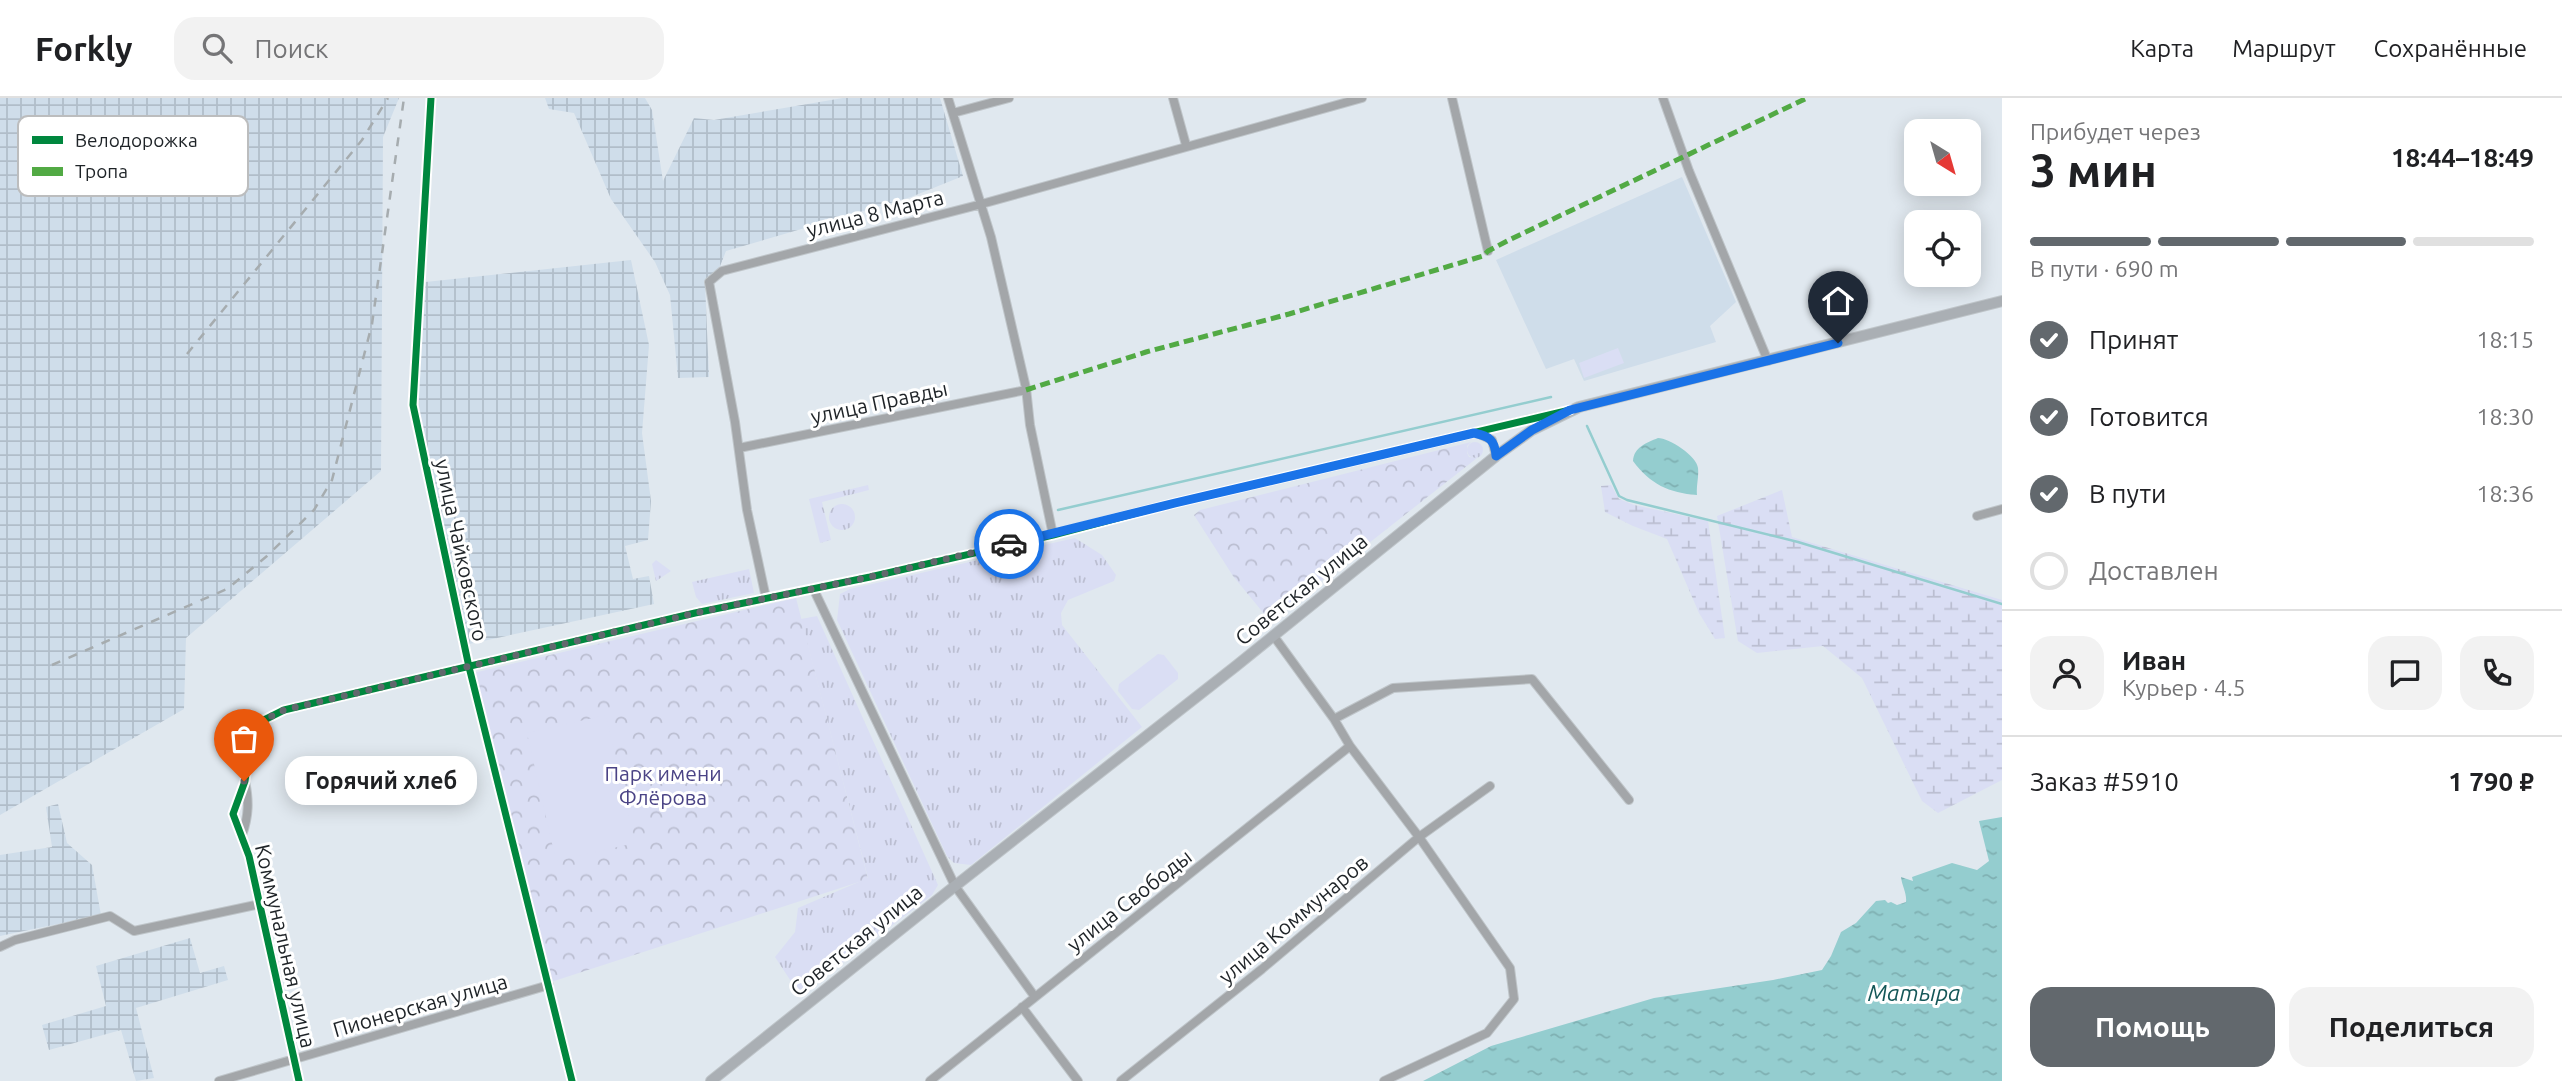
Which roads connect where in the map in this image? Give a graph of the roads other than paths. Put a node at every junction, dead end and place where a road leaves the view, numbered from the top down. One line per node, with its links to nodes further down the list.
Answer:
1 (431, 98): 25 (street, улица Чайковского)
2 (948, 98): 8 (street)
3 (1009, 98): 8 (street)
4 (1172, 98): 9 (street)
5 (1362, 98): 9 (street, улица 8 Марта)
6 (1452, 98): 11 (street)
7 (1662, 98): 13 (street)
8 (953, 113): 10 (street)
9 (1186, 145): 10 (street, улица 8 Марта)
10 (981, 204): 14 (street); 17 (street, улица 8 Марта)
11 (1488, 251)
12 (2002, 300): 13 (main road, Советская улица)
13 (1768, 361): 15 (main road, Советская улица)
14 (1026, 390): 17 (street, улица Правды); 21 (street)
15 (1570, 410): 16 (street); 18 (main road, Советская улица)
16 (1474, 433): 18 (street); 21 (street)
17 (739, 448): 23 (street, улица 8 Марта)
18 (1496, 456): 24 (main road, Советская улица)
19 (2002, 509): 20 (street)
20 (1977, 516)
21 (1054, 535): 22 (street)
22 (813, 588): 23 (street); 33 (street)
23 (766, 598): 25 (street)
24 (1273, 635): 26 (street); 33 (main road, Советская улица)
25 (469, 667): 28 (street); 36 (street, улица Чайковского)
26 (1334, 719): 27 (street); 30 (street)
27 (1350, 746): 32 (street); 37 (street, улица Свободы)
28 (244, 781): 31 (street, Коммунальная улица); 31 (street, Коммунальная улица)
29 (1490, 786): 32 (street, улица Коммунаров)
30 (1629, 800)
31 (242, 835): 34 (street, Коммунальная улица)
32 (1419, 837): 46 (street, улица Коммунаров); 47 (street)
33 (955, 886): 37 (street); 43 (main road, Советская улица)
34 (260, 904): 35 (street); 39 (street, Коммунальная улица)
35 (0, 947)
36 (549, 985): 39 (street, Пионерская улица); 42 (street, улица Чайковского)
37 (1035, 997): 38 (street, улица Свободы)
38 (1022, 1007): 44 (street, улица Свободы); 45 (street)
39 (294, 1060): 40 (street, Пионерская улица); 41 (street, Коммунальная улица)
40 (219, 1081)
41 (299, 1081)
42 (572, 1081)
43 (711, 1081)
44 (930, 1081)
45 (1078, 1081)
46 (1121, 1081)
47 (1384, 1081)

